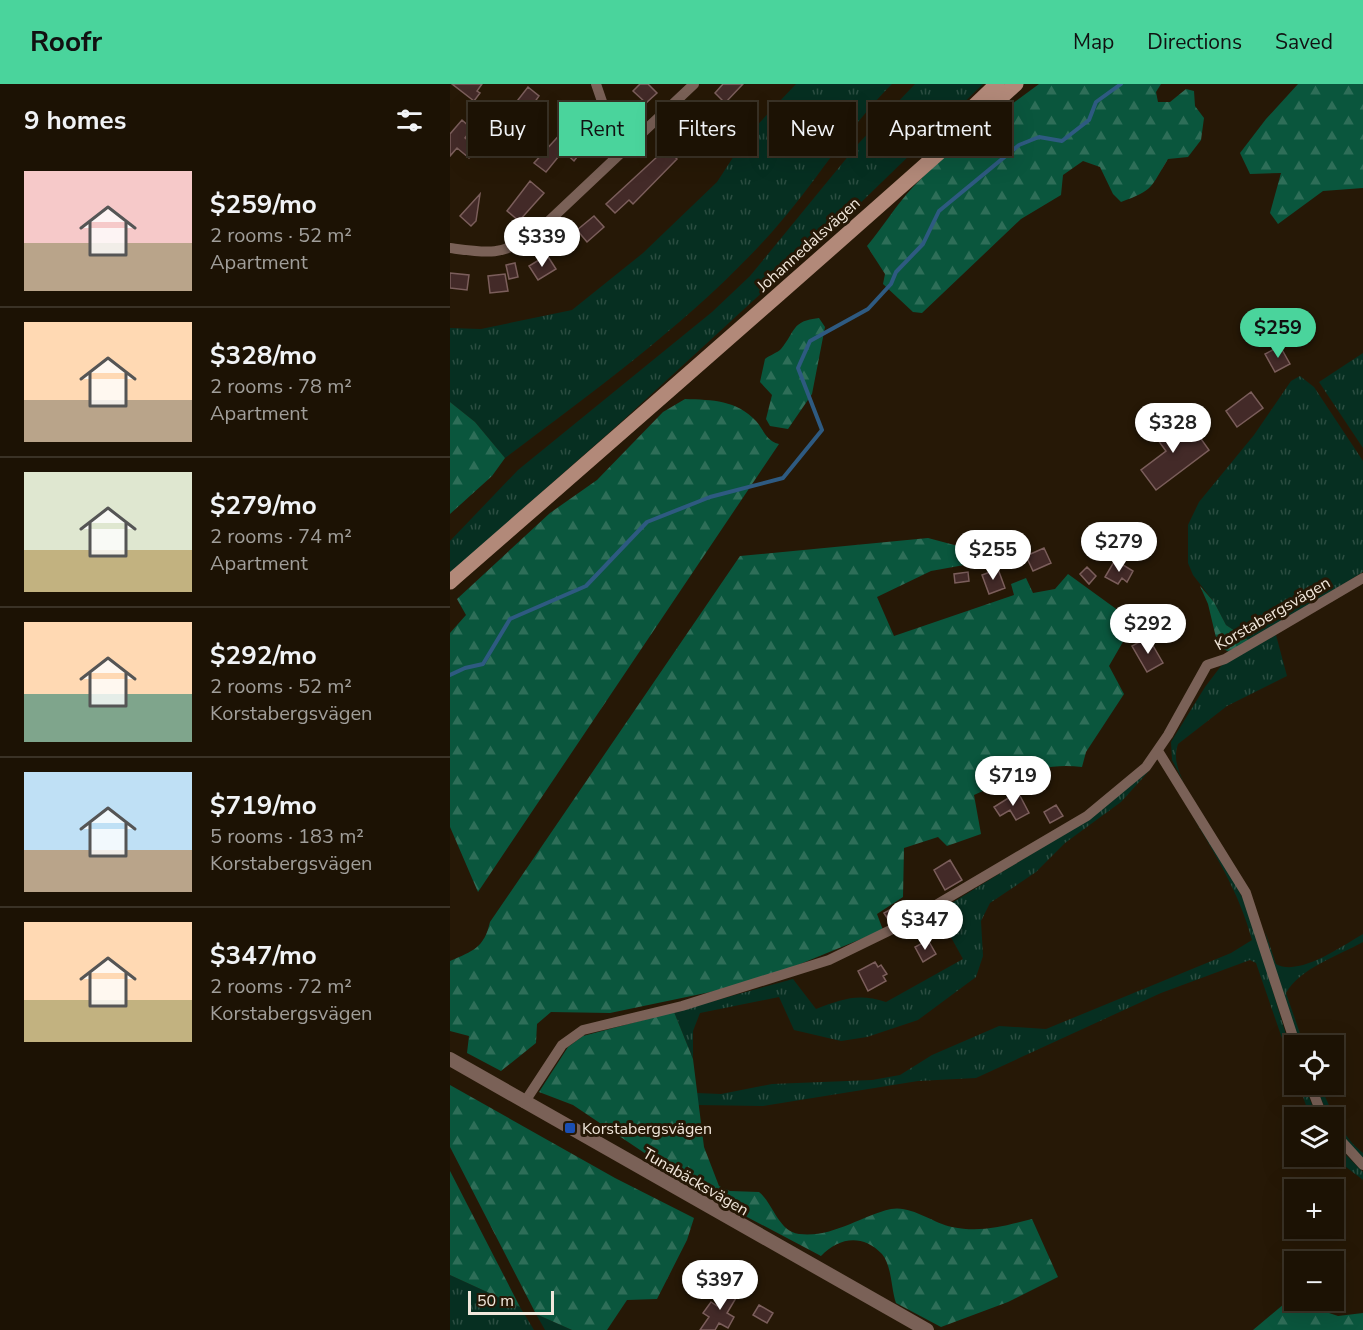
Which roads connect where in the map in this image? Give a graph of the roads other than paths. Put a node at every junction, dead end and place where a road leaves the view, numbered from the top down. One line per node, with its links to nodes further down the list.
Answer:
1 (596, 84): 5 (street)
2 (694, 84): 6 (street)
3 (997, 84): 9 (main road, Johannedalsvägen)
4 (1016, 84): 9 (main road, Johannedalsvägen)
5 (602, 102)
6 (645, 130)
7 (618, 156): 8 (street)
8 (450, 248)
9 (623, 429): 11 (main road, Johannedalsvägen)
10 (1363, 578): 12 (street, Korstabergsvägen)
11 (450, 582)
12 (1158, 751): 13 (street); 15 (street, Korstabergsvägen)
13 (1292, 1035)
14 (450, 1059): 15 (street, Tunabäcksvägen)
15 (524, 1103): 18 (street, Tunabäcksvägen)
16 (1344, 1145): 17 (street)
17 (1363, 1165)
18 (927, 1330)

